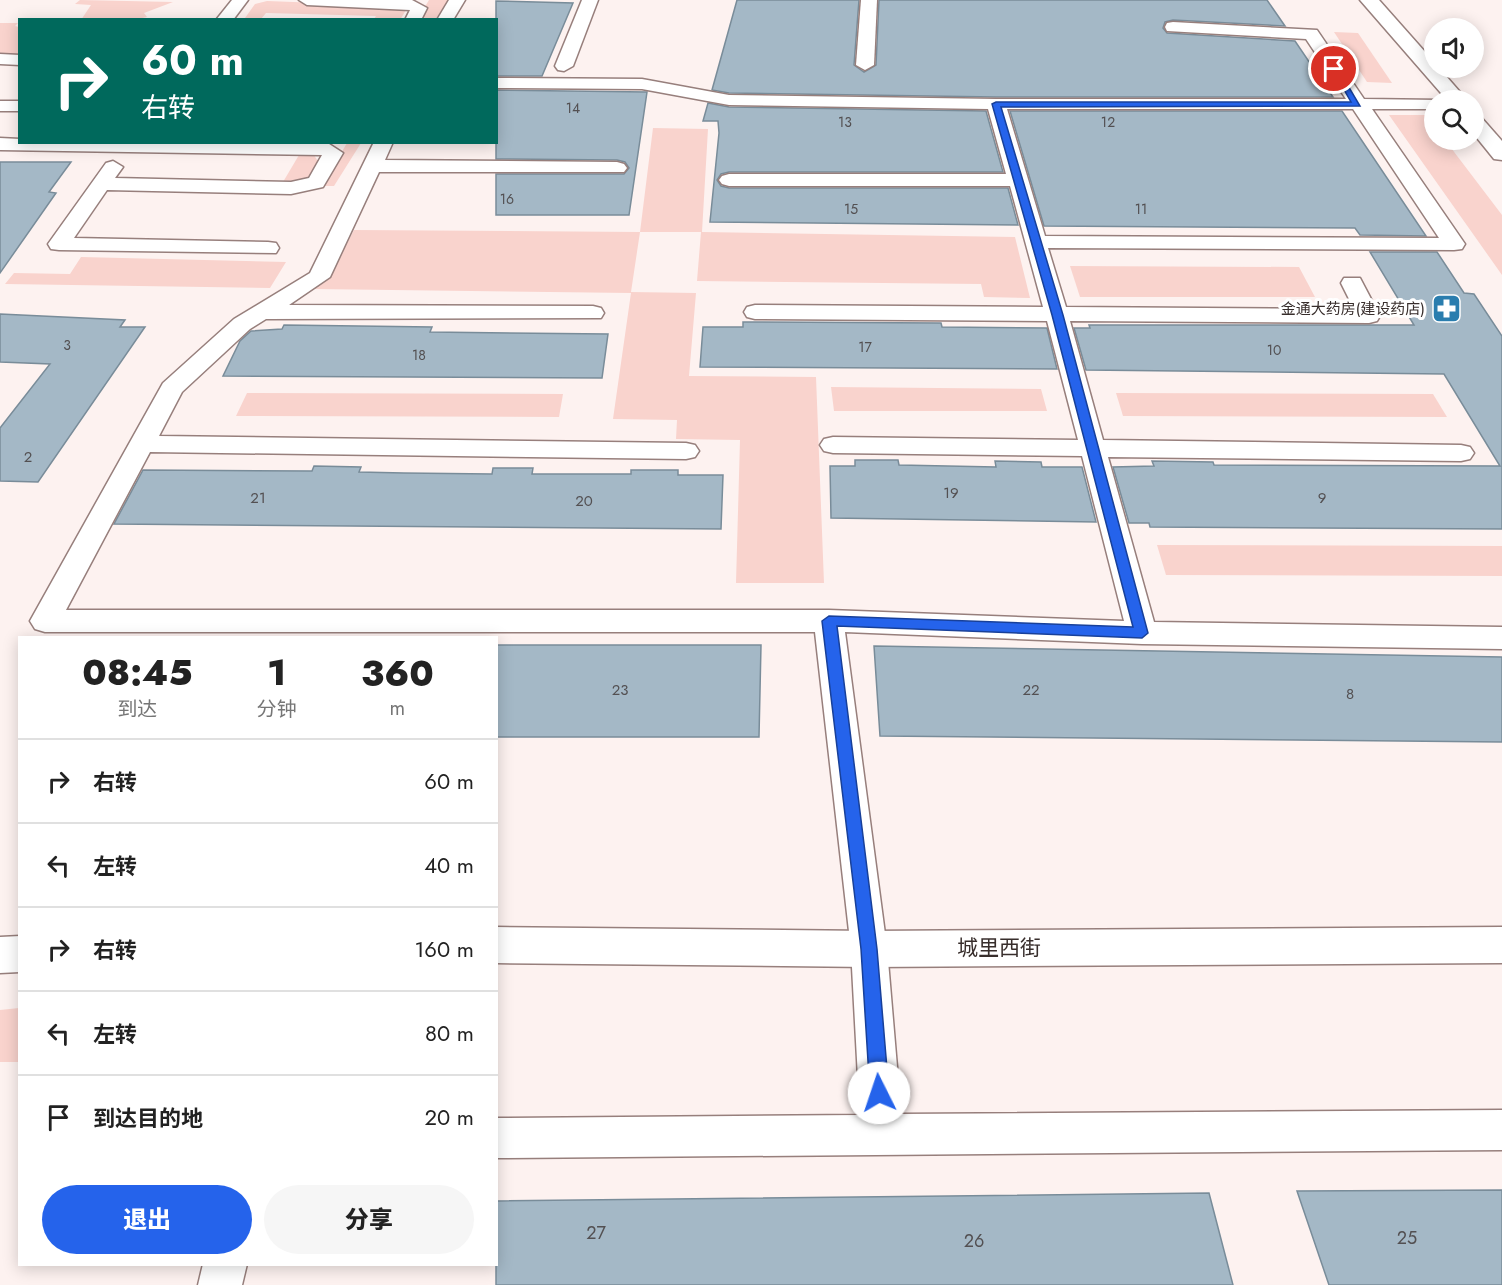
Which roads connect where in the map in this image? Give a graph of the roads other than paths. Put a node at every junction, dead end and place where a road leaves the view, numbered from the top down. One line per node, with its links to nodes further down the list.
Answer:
1 (240, 0): 7 (lane)
2 (308, 0): 8 (lane)
3 (457, 0): 9 (lane)
4 (590, 0): 14 (lane)
5 (869, 0): 13 (lane)
6 (1369, 0): 16 (street)
7 (226, 18)
8 (414, 18)
9 (446, 18)
10 (1173, 27): 18 (lane)
11 (0, 60): 12 (lane)
12 (18, 60)
13 (865, 65)
14 (564, 66)
15 (498, 83): 17 (lane)
16 (1448, 90)
17 (996, 104): 18 (lane); 29 (lane)
18 (1357, 104): 19 (lane); 31 (lane)
19 (1424, 104)
20 (0, 106): 21 (lane)
21 (18, 106)
22 (1484, 133): 26 (street)
23 (0, 144): 24 (lane)
24 (130, 144): 30 (lane); 30 (lane)
25 (378, 154): 27 (lane); 34 (lane)
26 (1502, 154)
27 (618, 168)
28 (729, 180): 29 (lane)
29 (1018, 180): 31 (lane)
30 (101, 184): 32 (lane)
31 (1036, 242): 37 (lane)
32 (268, 248)
33 (1352, 283): 37 (lane)
34 (262, 312): 36 (lane); 38 (lane)
35 (755, 312): 37 (lane)
36 (593, 313)
37 (1057, 315): 40 (lane)
38 (141, 444): 41 (lane); 43 (lane)
39 (833, 445): 40 (lane)
40 (1092, 448): 42 (lane); 44 (lane)
41 (686, 451)
42 (1461, 453)
43 (829, 621): 44 (lane); 48 (lane)
44 (1142, 633): 45 (lane)
45 (1502, 638)
46 (498, 945): 48 (street, 城里西街)
47 (1502, 945): 48 (street, 城里西街)
48 (869, 949): 52 (lane)
49 (18, 954): 50 (street)
50 (0, 955)
51 (1502, 1130): 52 (lane)
52 (882, 1135): 53 (lane)
53 (498, 1138)
54 (225, 1266): 55 (lane)
55 (220, 1285)

